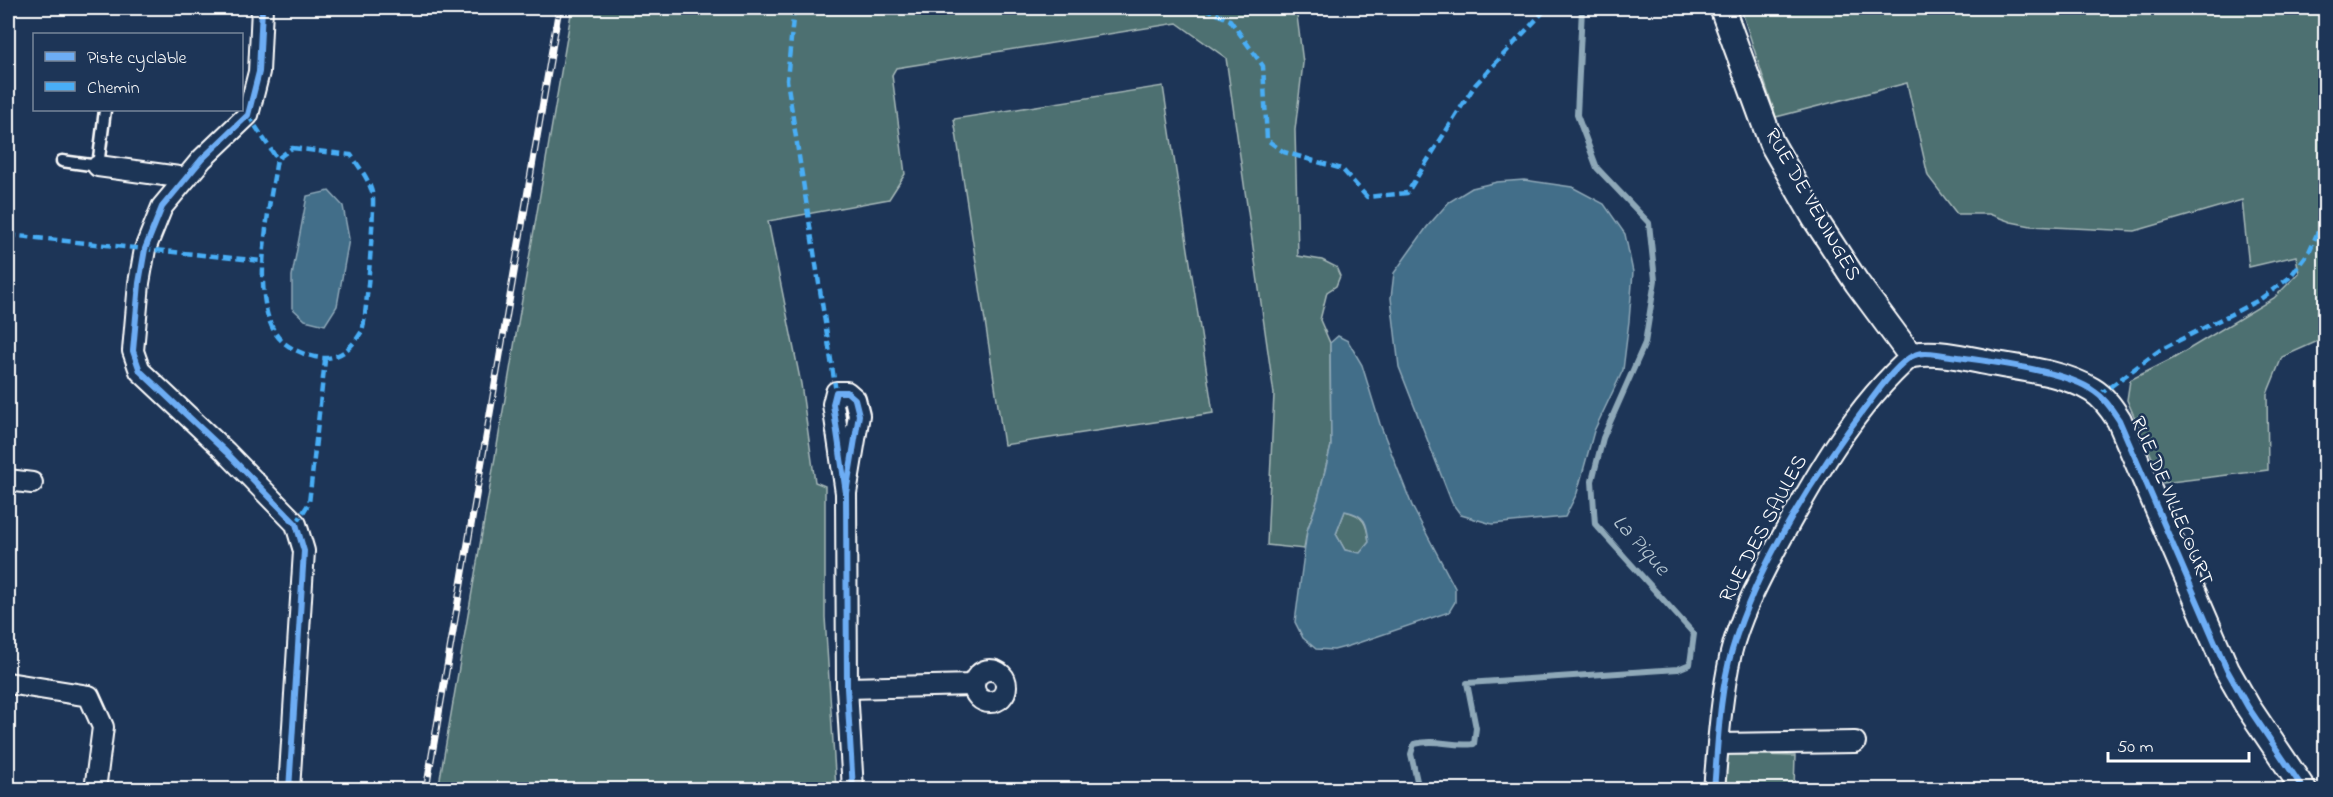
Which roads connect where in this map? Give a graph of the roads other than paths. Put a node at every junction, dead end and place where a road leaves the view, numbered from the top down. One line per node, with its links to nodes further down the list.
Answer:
1 (262, 8): 6 (street)
2 (1722, 8): 7 (street, RUE DE VENINGES)
3 (105, 111): 5 (lane)
4 (62, 161): 5 (lane)
5 (98, 166): 6 (street)
6 (186, 178): 17 (street)
7 (1913, 355): 15 (street, RUE DES SAULES); 20 (street, RUE DE VILLECOURT)
8 (8, 480): 9 (street)
9 (32, 483)
10 (846, 493): 13 (street)
11 (8, 683): 16 (street)
12 (974, 685): 13 (street)
13 (847, 688): 18 (street)
14 (1855, 742): 15 (street)
15 (1718, 744): 19 (street, RUE DES SAULES)
16 (95, 789)
17 (289, 789)
18 (853, 789)
19 (1714, 789)
20 (2304, 789)

